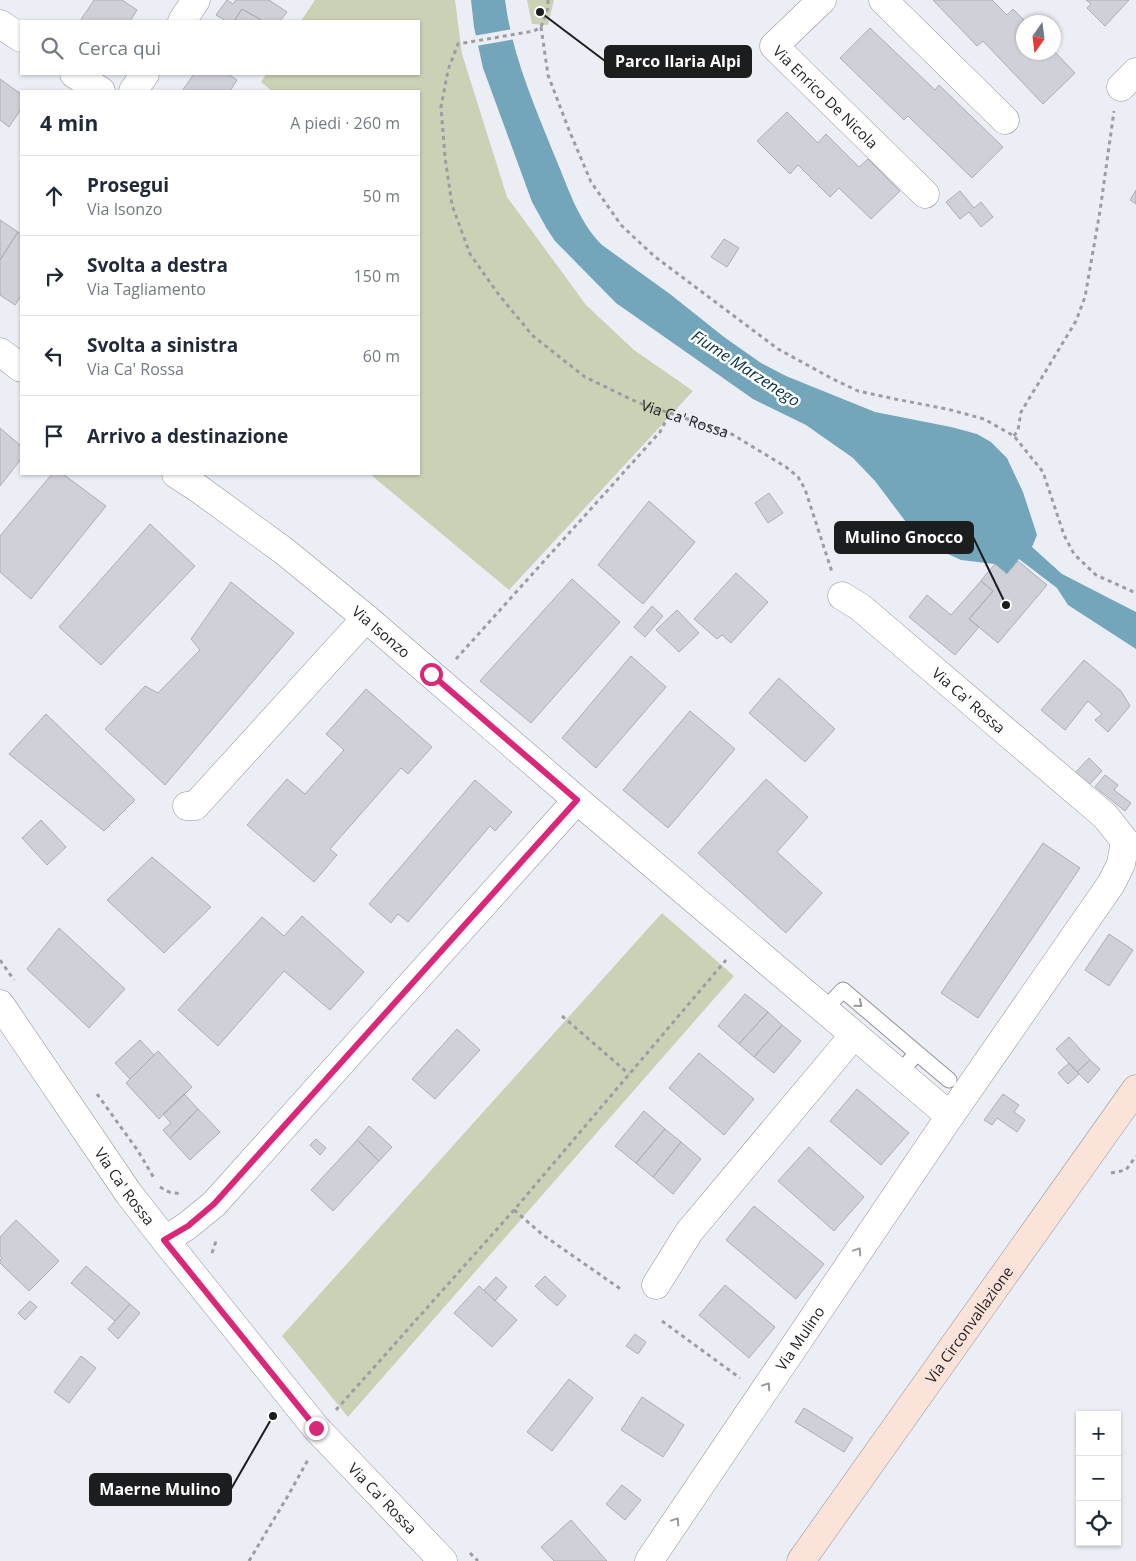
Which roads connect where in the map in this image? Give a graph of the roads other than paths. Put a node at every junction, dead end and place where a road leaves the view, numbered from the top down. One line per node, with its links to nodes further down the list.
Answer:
1 (196, 0): 4 (street)
2 (822, 0): 12 (street, Via Enrico De Nicola)
3 (883, 0): 11 (street)
4 (183, 20)
5 (0, 24): 6 (street)
6 (20, 37)
7 (76, 75): 9 (street)
8 (144, 75): 10 (street)
9 (99, 90)
10 (134, 90)
11 (1005, 120)
12 (925, 194)
13 (0, 352): 14 (street)
14 (20, 367)
15 (178, 475): 17 (street, Via Isonzo)
16 (842, 596): 27 (street, Via Ca' Rossa)
17 (366, 618): 18 (street, Via Isonzo); 19 (street)
18 (577, 800): 21 (street); 28 (street)
19 (187, 806)
20 (8, 994): 28 (street, Via Ca' Rossa)
21 (824, 1010): 22 (street); 23 (lane, one-way to 23)
22 (854, 1035): 24 (street); 29 (street)
23 (917, 1053): 24 (lane); 25 (lane)
24 (899, 1073): 27 (street)
25 (950, 1080)
26 (1136, 1089): 32 (main road, Via Circonvallazione)
27 (950, 1116): 31 (street, Via Mulino, one-way to 27)
28 (164, 1240): 30 (street, Via Ca' Rossa)
29 (656, 1285)
30 (454, 1555)
31 (649, 1561)
32 (801, 1561)

